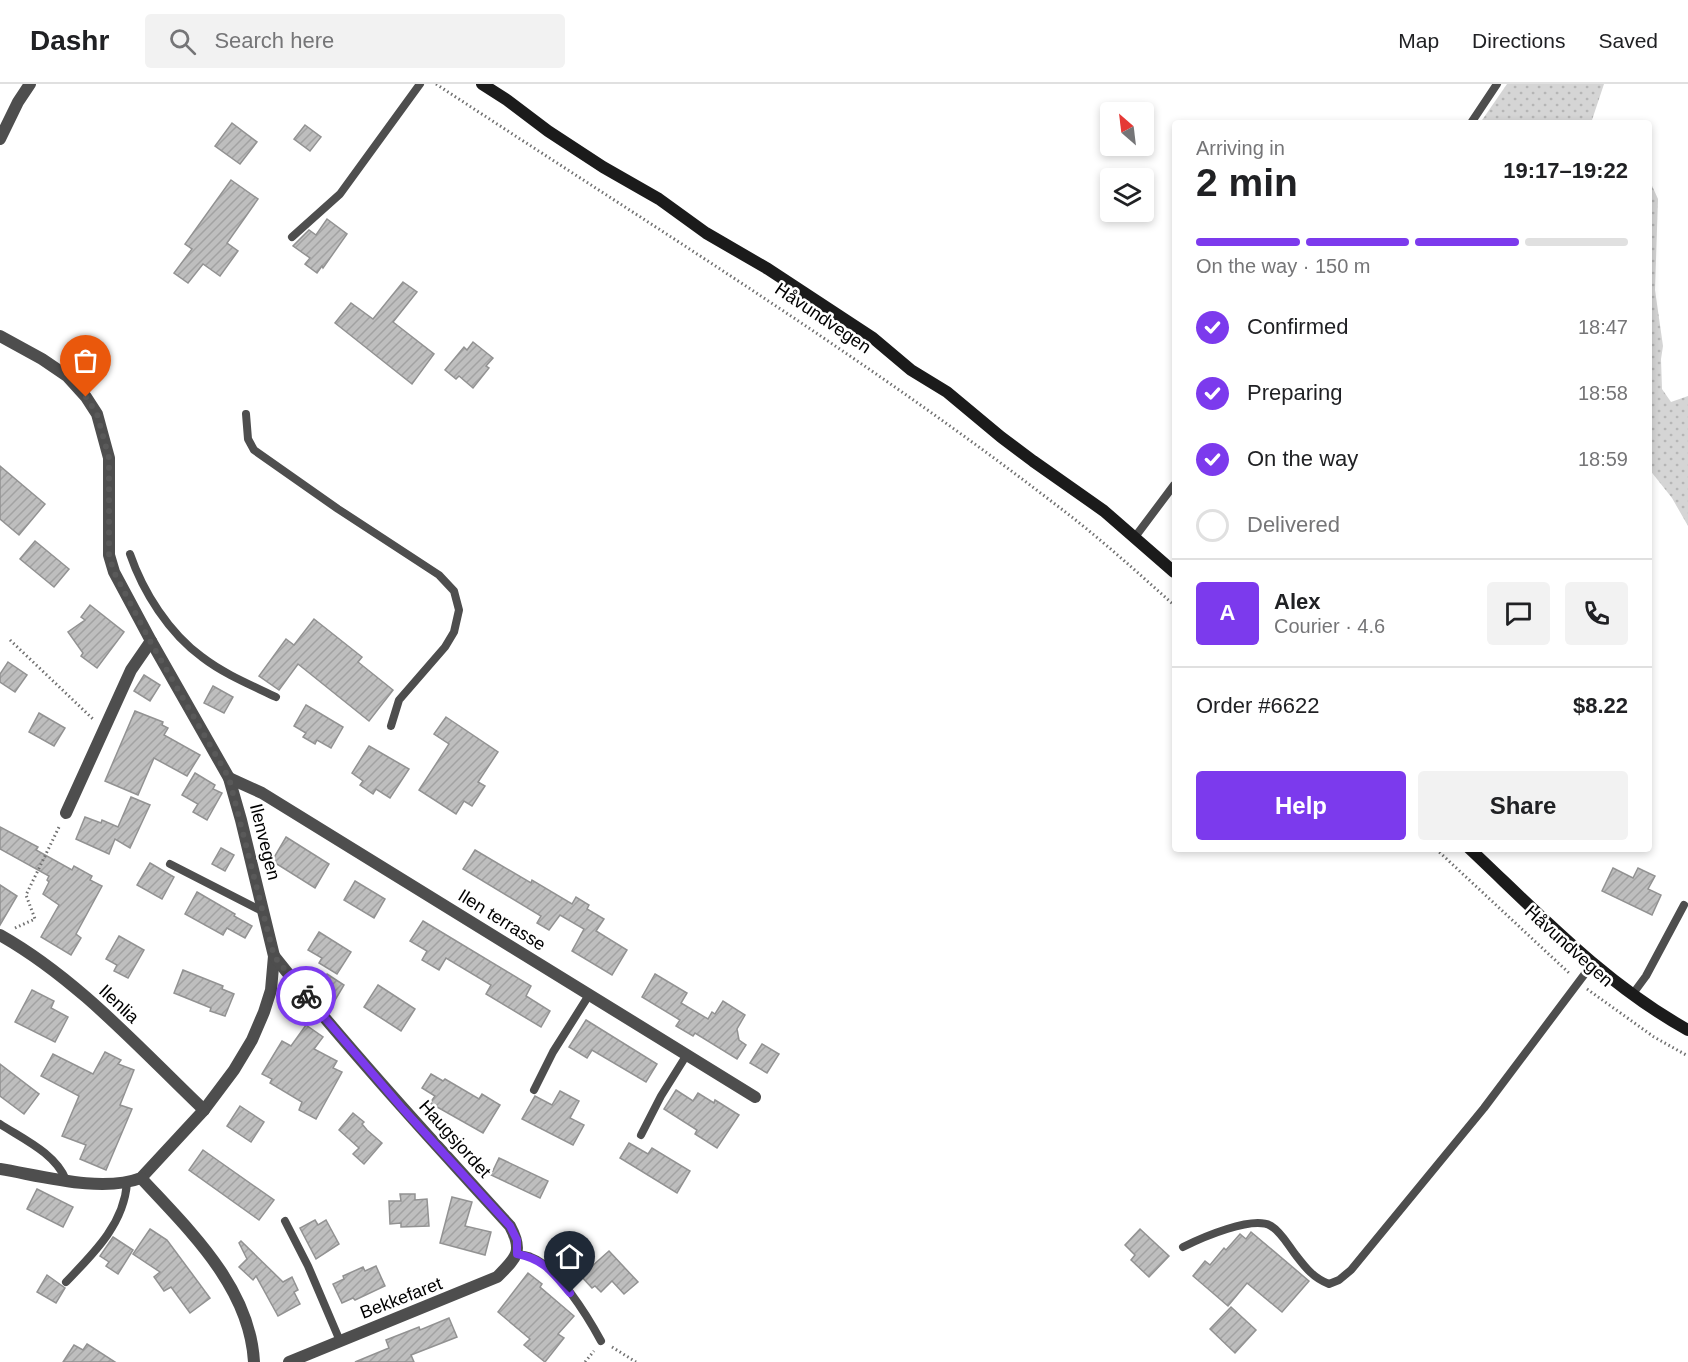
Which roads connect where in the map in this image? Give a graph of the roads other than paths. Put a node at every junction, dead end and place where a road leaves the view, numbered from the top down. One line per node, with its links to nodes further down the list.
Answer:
1 (30, 84): 6 (street)
2 (420, 84): 7 (lane)
3 (482, 84): 11 (main road, Håvundvegen)
4 (1497, 84): 5 (lane)
5 (1472, 120)
6 (0, 139)
7 (292, 237)
8 (0, 336): 14 (street, Ilenvegen)
9 (246, 414): 16 (lane)
10 (1172, 488): 11 (lane)
11 (1135, 537): 13 (main road, Håvundvegen)
12 (130, 554): 15 (lane)
13 (1172, 570)
14 (150, 641): 17 (street, Ilenvegen); 18 (street)
15 (276, 697)
16 (391, 726)
17 (229, 778): 22 (street, Ilenvegen); 26 (street, Ilen terrasse)
18 (66, 813)
19 (1473, 852): 25 (main road, Håvundvegen)
20 (170, 864): 22 (lane)
21 (1684, 905): 27 (lane)
22 (264, 912): 24 (street, Ilenvegen)
23 (3, 936): 32 (street, Ilenlia)
24 (274, 956): 32 (street, Ilenvegen); 41 (street, Haugsjordet)
25 (1593, 963): 27 (main road, Håvundvegen); 40 (lane)
26 (589, 995): 29 (street, Ilen terrasse); 30 (lane)
27 (1632, 995): 28 (main road, Håvundvegen)
28 (1688, 1030)
29 (686, 1056): 31 (street, Ilen terrasse); 34 (lane)
30 (534, 1090)
31 (754, 1097)
32 (204, 1110): 36 (street, Ilenvegen)
33 (0, 1124): 37 (lane)
34 (641, 1136)
35 (0, 1169): 37 (street, Ilenvegen)
36 (141, 1178): 38 (street, Ilenvegen); 45 (street)
37 (66, 1180): 38 (street, Ilenvegen)
38 (127, 1183): 42 (lane)
39 (285, 1221): 43 (lane)
40 (1183, 1247)
41 (517, 1254): 43 (street, Bekkefaret); 44 (lane)
42 (66, 1282)
43 (340, 1341): 46 (street, Bekkefaret)
44 (602, 1341)
45 (254, 1362)
46 (289, 1362)

